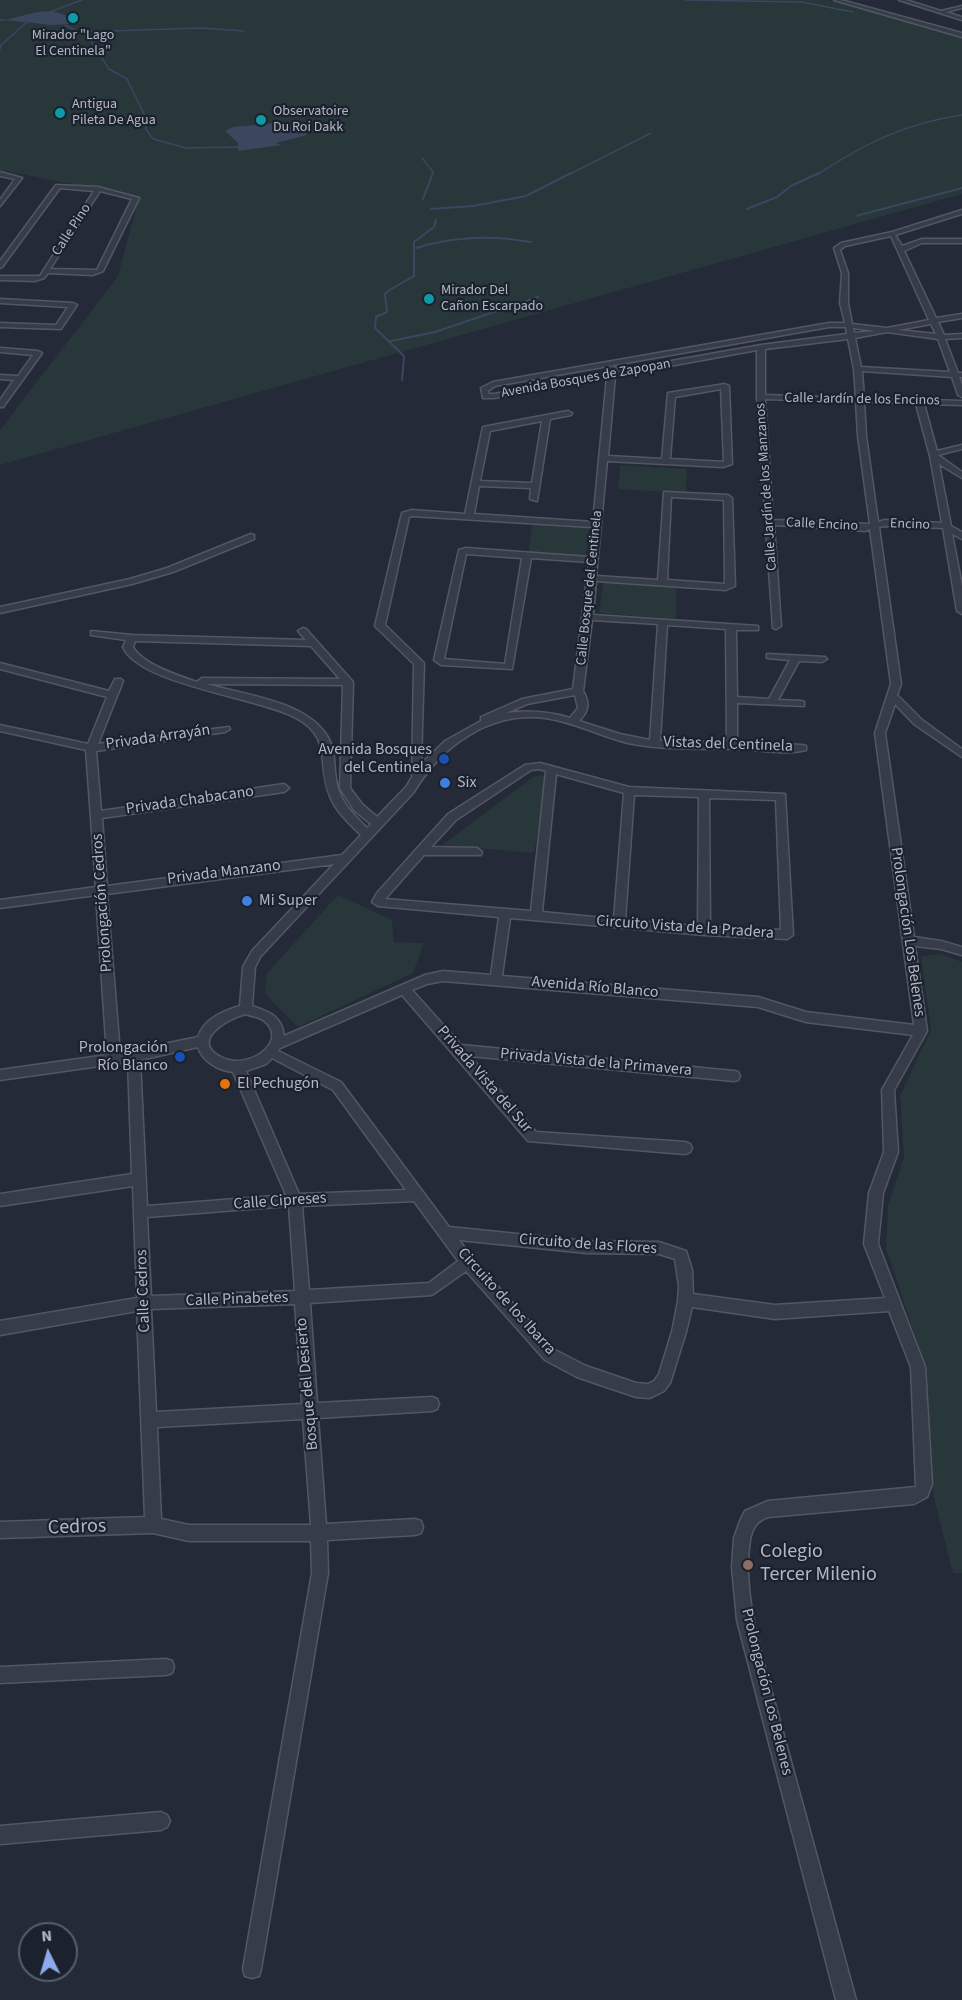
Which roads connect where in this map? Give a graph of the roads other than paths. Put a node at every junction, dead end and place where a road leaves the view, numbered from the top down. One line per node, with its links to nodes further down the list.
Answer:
1 (838, 0): 8 (street)
2 (902, 0): 4 (street)
3 (962, 7): 4 (street)
4 (943, 12): 5 (street); 7 (street)
5 (933, 15)
6 (922, 18): 8 (street)
7 (962, 19)
8 (912, 21): 10 (street)
9 (962, 29): 10 (street)
10 (952, 32): 11 (street)
11 (962, 34)
12 (0, 174): 14 (street)
13 (98, 189): 22 (street); 23 (street, Calle Pino); 23 (street)
14 (0, 204)
15 (962, 212): 16 (street)
16 (941, 219): 17 (street); 19 (street)
17 (893, 236): 18 (street); 21 (street); 29 (street)
18 (926, 240): 19 (street); 21 (street)
19 (946, 241): 20 (street)
20 (962, 241)
21 (900, 250): 27 (street)
22 (0, 266)
23 (46, 271): 24 (street)
24 (0, 278)
25 (0, 301): 28 (street)
26 (962, 316): 27 (street)
27 (932, 321): 30 (street); 33 (street)
28 (0, 325)
29 (850, 326): 30 (street, Avenida Bosques de Zapopan); 31 (street); 34 (street, Avenida Bosques de Zapopan)
30 (886, 330): 31 (street, Avenida Bosques de Zapopan); 33 (street)
31 (849, 335): 35 (street, Avenida Bosques de Zapopan); 38 (street, Prolongación Los Belenes)
32 (962, 336): 33 (street)
33 (941, 337): 39 (street)
34 (750, 339): 35 (street); 37 (street, Avenida Bosques de Zapopan)
35 (761, 347): 40 (street, Avenida Bosques de Zapopan); 44 (street, Calle Jardín de los Manzanos)
36 (0, 350): 42 (street)
37 (612, 364): 40 (street, Calle Bosque del Centinela); 40 (street, Avenida Bosques de Zapopan)
38 (858, 369): 39 (street, Calle Jardín de los Encinos); 45 (street, Prolongación Los Belenes)
39 (958, 374): 43 (street)
40 (611, 375): 53 (street, Calle Bosque del Centinela)
41 (0, 377): 42 (street)
42 (21, 378): 48 (street)
43 (962, 395)
44 (761, 397): 45 (street, Calle Jardín de los Encinos); 60 (street, Calle Jardín de los Manzanos)
45 (862, 400): 46 (street, Calle Jardín de los Encinos); 62 (street, Prolongación Los Belenes)
46 (919, 401): 47 (street, Calle Jardín de los Encinos); 52 (street)
47 (962, 403)
48 (0, 405)
49 (568, 413): 50 (street)
50 (546, 417): 56 (street); 57 (street)
51 (962, 447): 52 (street)
52 (934, 455): 55 (street); 63 (street)
53 (603, 458): 54 (street); 61 (street, Calle Bosque del Centinela)
54 (666, 462): 54 (street)
55 (962, 476)
56 (476, 483): 57 (street); 59 (street)
57 (536, 486): 58 (street)
58 (534, 499)
59 (469, 517): 61 (street); 101 (street)
60 (769, 522): 62 (street, Calle Encino); 74 (street, Calle Jardín de los Manzanos)
61 (597, 525): 67 (street, Calle Bosque del Centinela)
62 (875, 525): 63 (street, Encino); 90 (street, Prolongación Los Belenes)
63 (945, 526): 64 (street); 71 (street)
64 (962, 536)
65 (252, 537): 70 (street)
66 (526, 556): 66 (street); 67 (street)
67 (593, 560): 68 (street, Calle Bosque del Centinela)
68 (592, 578): 69 (street); 72 (street, Calle Bosque del Centinela)
69 (662, 583): 69 (street)
70 (0, 610)
71 (962, 611)
72 (588, 617): 73 (street); 88 (street, Calle Bosque del Centinela)
73 (663, 622): 75 (street); 102 (street)
74 (776, 626)
75 (731, 628): 76 (street); 91 (street)
76 (755, 628)
77 (303, 631): 80 (street)
78 (94, 633): 79 (street)
79 (132, 638): 80 (street); 86 (street)
80 (315, 644): 87 (street)
81 (770, 656): 82 (street)
82 (796, 657): 83 (street); 93 (street)
83 (822, 659)
84 (0, 666): 89 (street)
85 (118, 681): 89 (street)
86 (184, 681): 87 (street); 107 (street)
87 (348, 682): 105 (street)
88 (578, 691): 92 (street); 96 (street, Calle Bosque del Centinela)
89 (112, 695): 106 (street)
90 (892, 695): 109 (street); 127 (street, Prolongación Los Belenes)
91 (732, 699): 93 (street); 104 (street)
92 (525, 701): 95 (street); 99 (street)
93 (772, 702): 94 (street)
94 (801, 704)
95 (531, 714): 96 (street, Vistas del Centinela); 99 (street)
96 (572, 721): 102 (street, Vistas del Centinela)
97 (0, 728): 106 (street)
98 (225, 729): 106 (street, Privada Arrayán)
99 (466, 732): 103 (street)
100 (962, 739): 109 (street)
101 (418, 740): 103 (street); 111 (street)
102 (655, 743): 104 (street, Vistas del Centinela)
103 (445, 746): 111 (street)
104 (732, 746): 108 (street, Vistas del Centinela)
105 (345, 747): 107 (street); 116 (street)
106 (91, 748): 115 (street, Prolongación Cedros)
107 (329, 748): 117 (street)
108 (802, 748)
109 (958, 752)
110 (551, 770): 113 (street, Circuito Vista de la Pradera); 118 (street, Circuito Vista de la Pradera); 124 (street)
111 (416, 777): 116 (street)
112 (284, 788): 115 (street, Privada Chabacano)
113 (628, 791): 114 (street, Circuito Vista de la Pradera); 125 (street)
114 (704, 794): 126 (street); 126 (street, Circuito Vista de la Pradera)
115 (96, 814): 121 (street, Prolongación Cedros)
116 (377, 823): 117 (street)
117 (368, 834): 120 (street)
118 (422, 851): 119 (street); 123 (street, Circuito Vista de la Pradera)
119 (477, 852)
120 (346, 858): 121 (street, Privada Manzano); 131 (street)
121 (101, 889): 122 (street, Privada Manzano); 137 (street, Prolongación Cedros)
122 (0, 904)
123 (505, 914): 124 (street, Circuito Vista de la Pradera); 129 (street)
124 (536, 916): 125 (street, Circuito Vista de la Pradera)
125 (619, 923): 126 (street, Circuito Vista de la Pradera)
126 (704, 931)
127 (908, 941): 128 (street); 132 (street, Prolongación Los Belenes)
128 (962, 951)
129 (496, 980): 130 (street, Avenida Río Blanco); 132 (street, Avenida Río Blanco)
130 (405, 990): 134 (street, Avenida Río Blanco); 135 (street, Privada Vista del Sur)
131 (246, 1009): 133 (street); 134 (street)
132 (921, 1031): 152 (street, Prolongación Los Belenes)
133 (204, 1041): 136 (street); 138 (street)
134 (275, 1048): 138 (street); 143 (street, Circuito de los Ibarra)
135 (458, 1050): 140 (street, Privada Vista de la Primavera); 141 (street, Privada Vista del Sur)
136 (134, 1056): 137 (street); 142 (street, Calle Cedros)
137 (114, 1059): 139 (street)
138 (238, 1068): 145 (street, Bosque del Desierto)
139 (0, 1075)
140 (734, 1076)
141 (685, 1148)
142 (139, 1179): 144 (street); 146 (street, Calle Cedros)
143 (420, 1196): 145 (street, Calle Cipreses); 147 (street, Circuito de los Ibarra)
144 (0, 1200)
145 (295, 1200): 146 (street, Calle Cipreses); 149 (street, Bosque del Desierto)
146 (141, 1212): 151 (street, Calle Cedros)
147 (448, 1233): 148 (street, Circuito de los Ibarra); 150 (street, Circuito de las Flores)
148 (466, 1262): 149 (street, Calle Pinabetes); 150 (street, Circuito de los Ibarra)
149 (301, 1297): 151 (street, Calle Pinabetes); 155 (street, Bosque del Desierto)
150 (687, 1300): 152 (street)
151 (145, 1303): 153 (street, Calle Pinabetes); 156 (street, Calle Cedros)
152 (894, 1304): 166 (street, Prolongación Los Belenes)
153 (0, 1328)
154 (432, 1404): 155 (street)
155 (311, 1409): 156 (street); 160 (street, Bosque del Desierto)
156 (149, 1420): 157 (street, Calle Cedros)
157 (153, 1526): 159 (street, Cedros); 160 (street, Cedros)
158 (416, 1527): 160 (street, Cedros)
159 (0, 1530)
160 (319, 1532): 165 (street, Bosque del Desierto)
161 (166, 1667): 162 (street)
162 (0, 1675)
163 (161, 1821): 164 (street)
164 (0, 1835)
165 (252, 1969)
166 (846, 2000)

